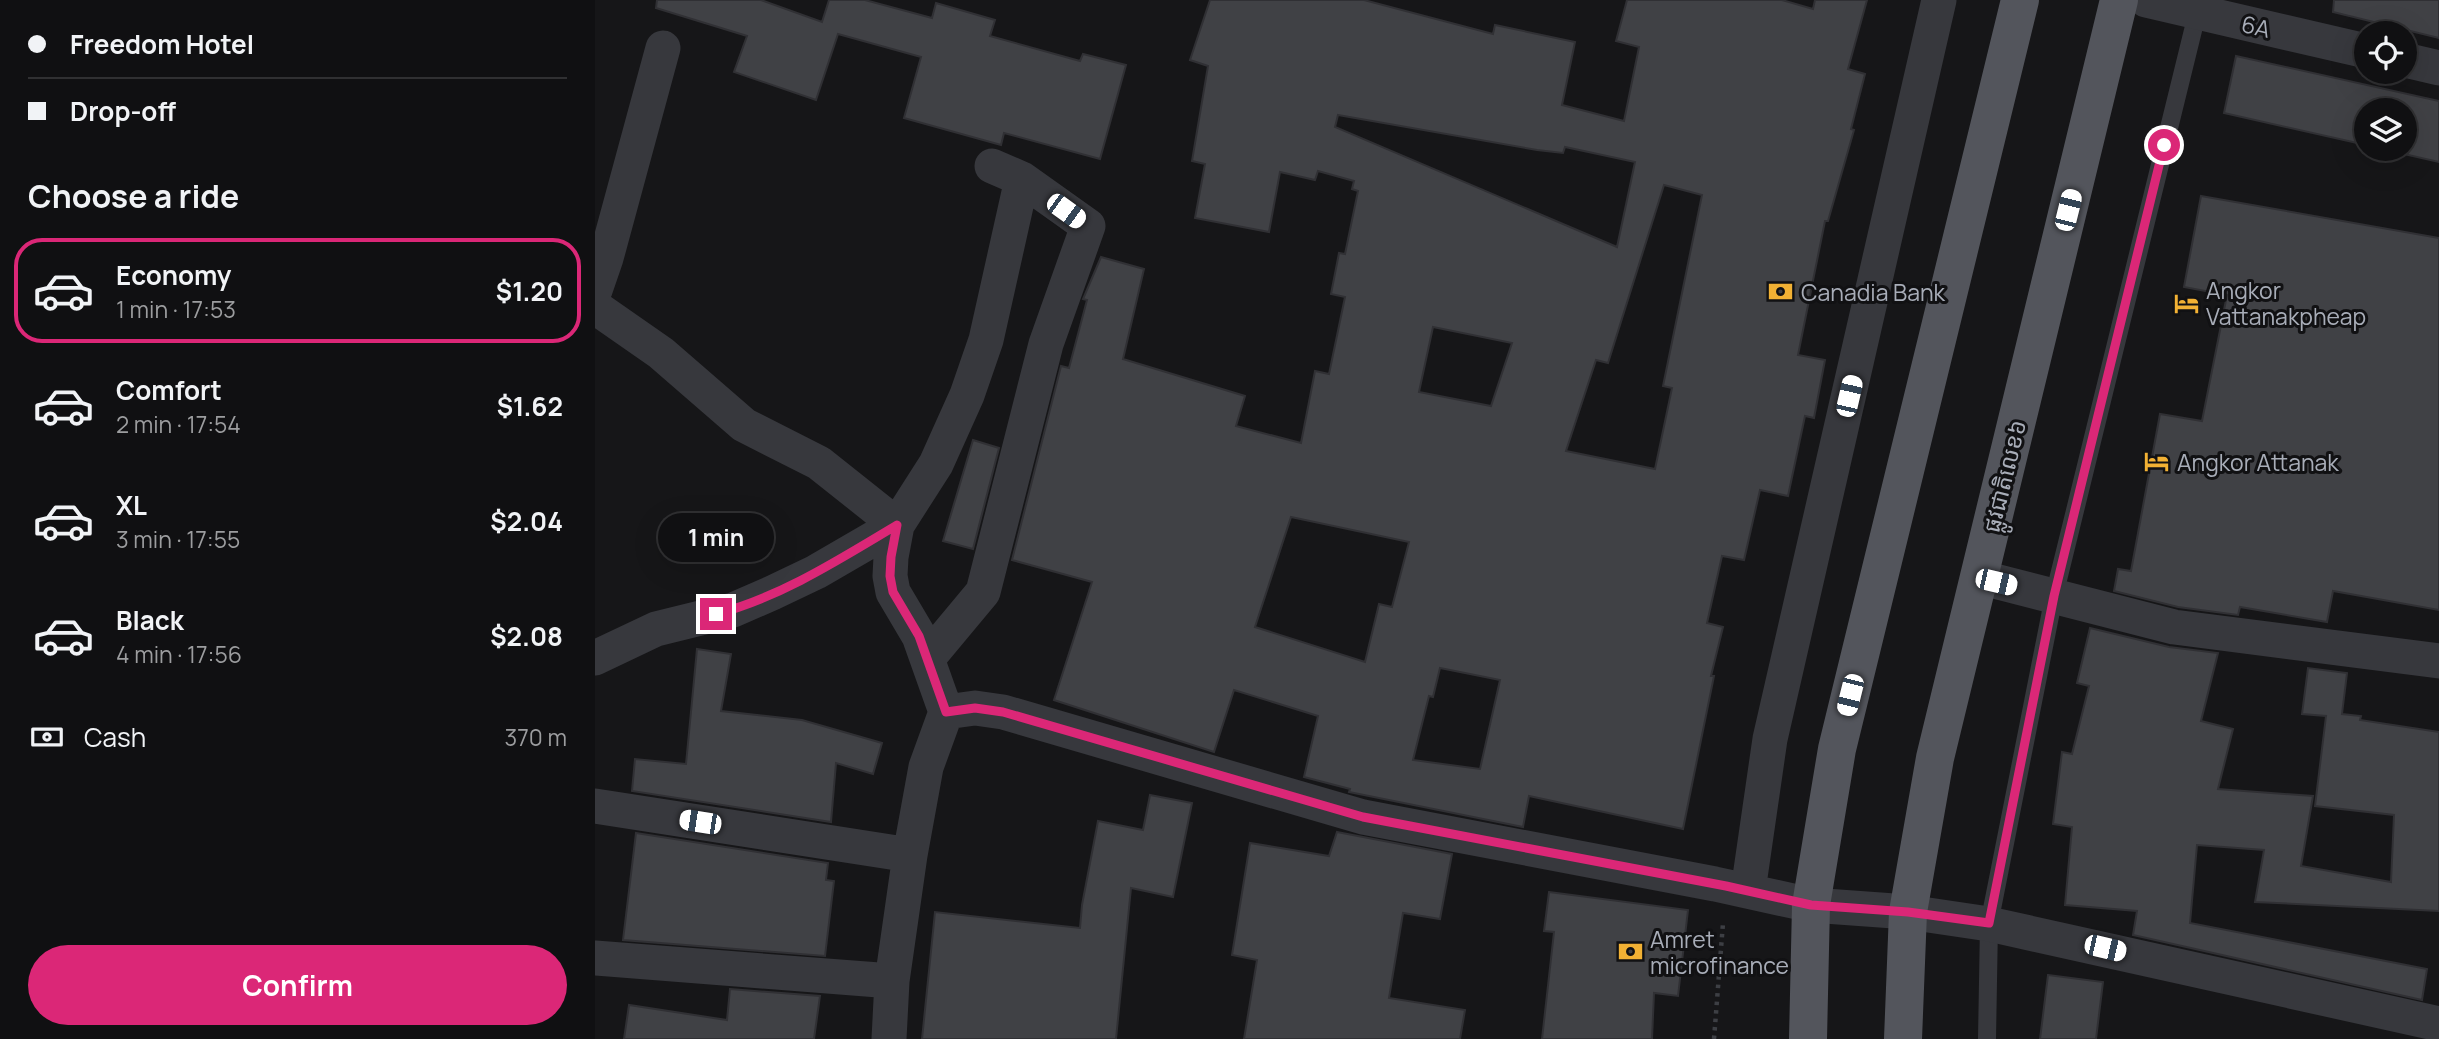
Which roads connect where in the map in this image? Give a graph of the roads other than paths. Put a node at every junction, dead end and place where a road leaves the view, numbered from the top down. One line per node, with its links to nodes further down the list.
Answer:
1 (1939, 0): 21 (street)
2 (2019, 0): 22 (main road)
3 (2119, 0): 13 (main road, ផ្លូវជាតិលេខ៦)
4 (2146, 0): 5 (street, 6A)
5 (2198, 6): 7 (street, 6A); 14 (lane)
6 (663, 48): 10 (street)
7 (2354, 48)
8 (2417, 63): 9 (street)
9 (2439, 68)
10 (595, 290)
11 (595, 307): 12 (street)
12 (897, 525): 15 (street); 16 (street); 16 (street)
13 (1979, 577): 14 (street); 23 (main road, ផ្លូវជាតិលេខ៦)
14 (2054, 596): 17 (street); 24 (lane)
15 (595, 658)
16 (928, 658): 18 (street)
17 (2439, 661)
18 (946, 712): 20 (street); 21 (street)
19 (595, 806): 20 (street)
20 (909, 855): 26 (street)
21 (1748, 891): 22 (street)
22 (1811, 905): 23 (street); 29 (main road)
23 (1908, 912): 24 (street); 30 (main road, ផ្លូវជាតិលេខ៦)
24 (1989, 923): 27 (street); 31 (lane)
25 (595, 958): 26 (street)
26 (892, 981): 28 (street)
27 (2439, 1024)
28 (889, 1039)
29 (1808, 1039)
30 (1903, 1039)
31 (1987, 1039)

